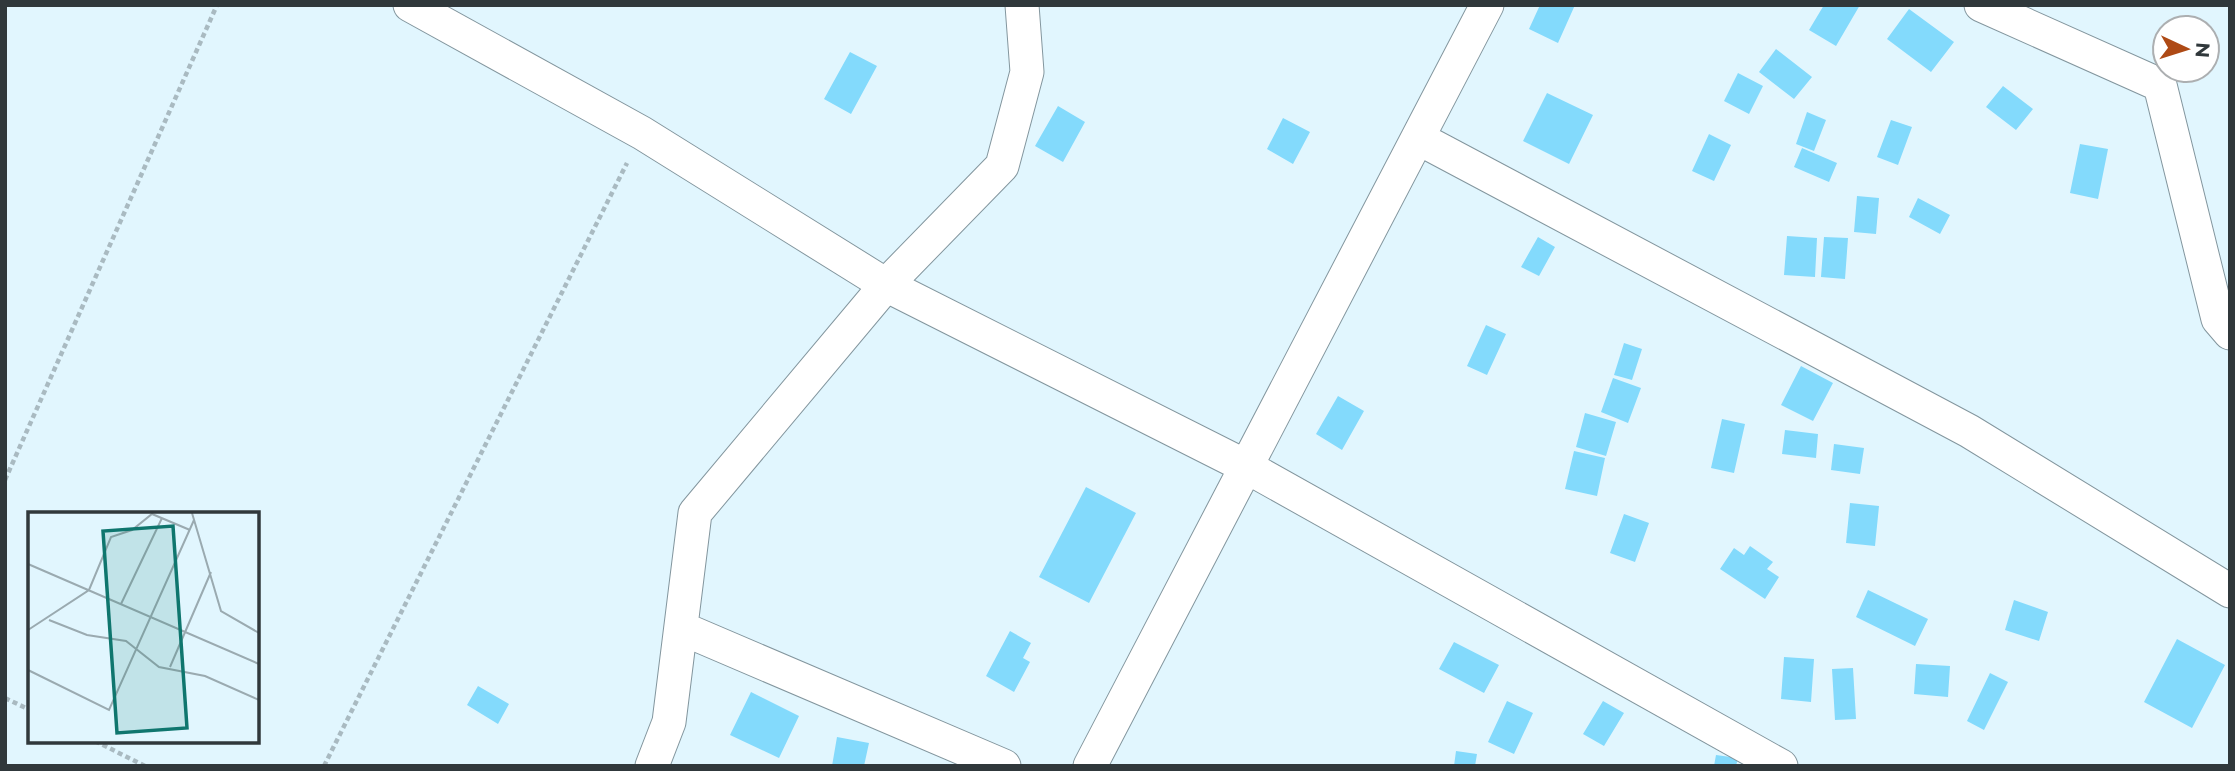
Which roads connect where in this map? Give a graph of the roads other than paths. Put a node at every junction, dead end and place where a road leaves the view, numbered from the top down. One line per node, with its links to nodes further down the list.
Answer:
1 (410, 5): 6 (street)
2 (1022, 5): 6 (street)
3 (1487, 5): 5 (street)
4 (1981, 5): 7 (street)
5 (1418, 138): 8 (street); 9 (street)
6 (887, 285): 8 (street); 10 (street)
7 (2230, 333)
8 (1247, 467): 13 (street); 14 (street)
9 (2230, 592)
10 (681, 628): 11 (street); 12 (street)
11 (652, 766)
12 (1004, 766)
13 (1090, 766)
14 (1781, 766)

